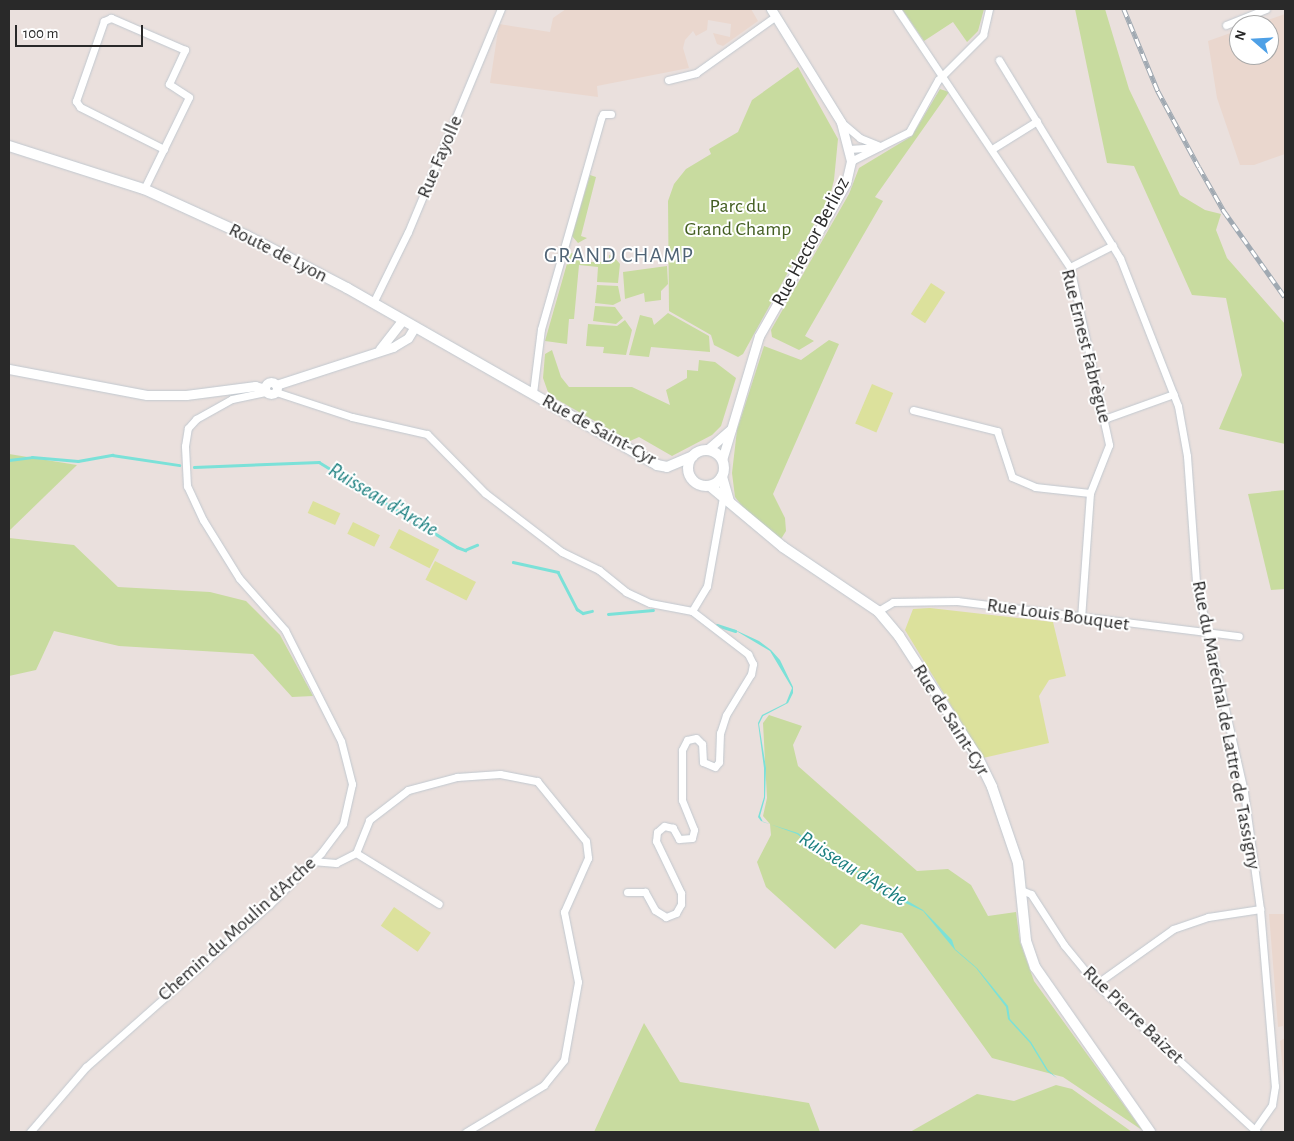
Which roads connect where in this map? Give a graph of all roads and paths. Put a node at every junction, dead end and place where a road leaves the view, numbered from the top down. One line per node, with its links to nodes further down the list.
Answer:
1 (501, 9): 22 (street, Rue Fayolle)
2 (896, 9): 8 (street, Rue Ernest Fabrègue)
3 (989, 9): 8 (street)
4 (1266, 9): 6 (street)
5 (773, 12): 9 (street); 12 (street, Rue Hector Berlioz)
6 (1226, 25)
7 (999, 60): 11 (street, Rue du Maréchal de Lattre de Tassigny)
8 (942, 76): 14 (street); 17 (street, Rue Ernest Fabrègue)
9 (668, 80)
10 (611, 114): 29 (street)
11 (1037, 121): 17 (street); 20 (street, Rue du Maréchal de Lattre de Tassigny)
12 (841, 122): 14 (street); 16 (street, Rue Hector Berlioz)
13 (9, 146): 19 (main road, Route de Lyon)
14 (880, 146): 16 (street); 18 (street)
15 (164, 149): 15 (street); 19 (street)
16 (849, 149): 18 (street, Rue Hector Berlioz)
17 (992, 149): 21 (street, Rue Ernest Fabrègue)
18 (851, 161): 33 (street, Rue Hector Berlioz)
19 (144, 189): 22 (main road, Route de Lyon)
20 (1113, 245): 21 (street); 30 (street, Rue du Maréchal de Lattre de Tassigny)
21 (1070, 267): 32 (street, Rue Ernest Fabrègue)
22 (373, 303): 23 (main road, Route de Lyon)
23 (402, 321): 24 (main road, Route de Lyon); 25 (street)
24 (414, 328): 25 (street); 29 (main road, Route de Lyon)
25 (378, 351): 27 (street)
26 (9, 369): 28 (street)
27 (276, 388): 28 (street); 43 (street)
28 (265, 390): 49 (street, Chemin du Moulin d'Arche)
29 (533, 394): 37 (main road, Rue de Saint-Cyr)
30 (1174, 394): 32 (street); 46 (street, Rue du Maréchal de Lattre de Tassigny)
31 (913, 410): 41 (street)
32 (1104, 419): 41 (street, Rue Ernest Fabrègue)
33 (731, 429): 34 (street); 36 (street, Rue Hector Berlioz)
34 (707, 450): 35 (main road); 36 (main road)
35 (693, 456): 37 (main road, Rue de Saint-Cyr); 38 (main road)
36 (722, 460): 39 (main road)
37 (667, 467): 38 (main road)
38 (690, 477): 40 (main road)
39 (722, 477): 40 (main road); 42 (main road)
40 (710, 486): 42 (main road, Rue de Saint-Cyr)
41 (1090, 493): 45 (street, Rue Ernest Fabrègue)
42 (726, 500): 43 (street); 44 (main road, Rue de Saint-Cyr)
43 (692, 611): 51 (street)
44 (878, 611): 45 (street, Rue Louis Bouquet); 50 (main road, Rue de Saint-Cyr)
45 (1081, 619): 46 (street, Rue Louis Bouquet)
46 (1209, 633): 47 (street, Rue Louis Bouquet); 53 (street, Rue du Maréchal de Lattre de Tassigny)
47 (1239, 636)
48 (356, 853): 49 (street); 52 (street); 55 (street)
49 (312, 861): 57 (street, Chemin du Moulin d'Arche)
50 (1021, 890): 54 (street, Rue Pierre Baizet); 59 (main road, Rue de Saint-Cyr)
51 (627, 892)
52 (439, 904)
53 (1260, 909): 54 (street); 56 (street, Rue du Maréchal de Lattre de Tassigny)
54 (1096, 984): 56 (street, Rue Pierre Baizet)
55 (477, 1129): 58 (street)
56 (1256, 1131)
57 (30, 1132)
58 (466, 1132)
59 (1150, 1132)

